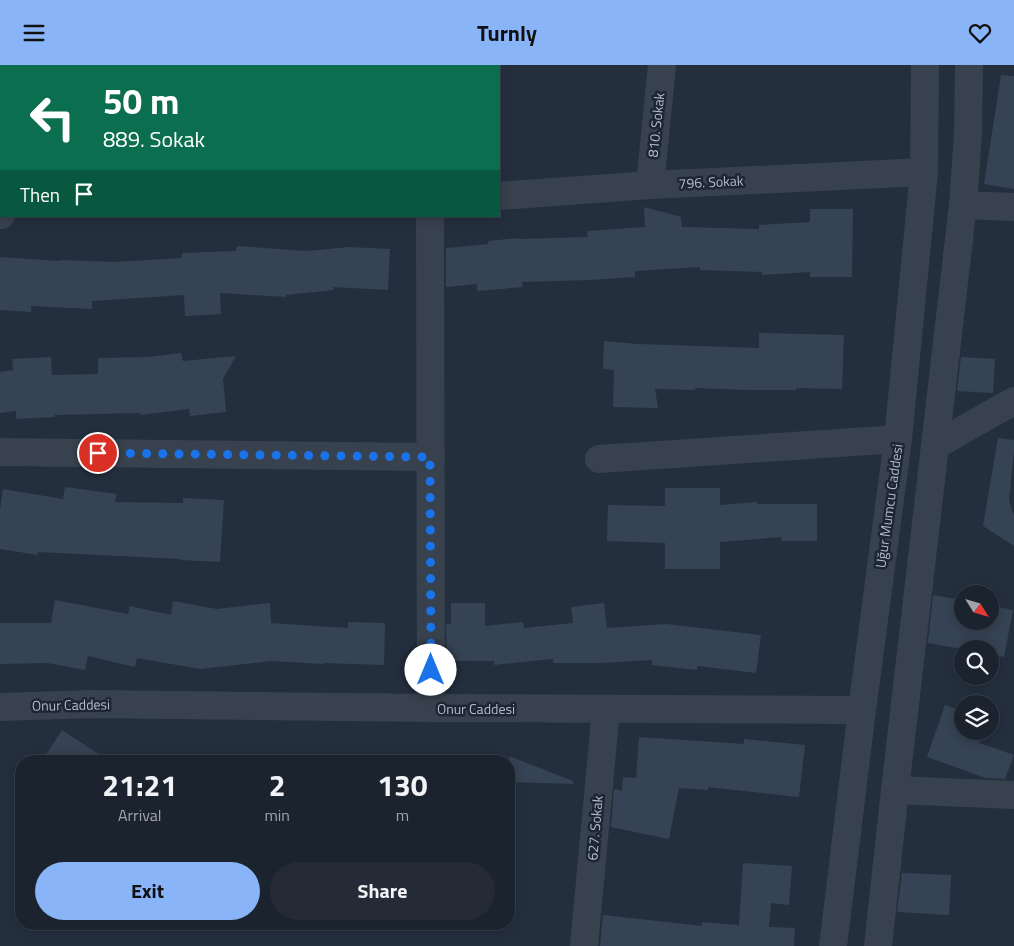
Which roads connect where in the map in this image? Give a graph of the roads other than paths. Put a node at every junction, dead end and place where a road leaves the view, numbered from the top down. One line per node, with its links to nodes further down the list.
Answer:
1 (662, 65): 5 (street, 810. Sokak)
2 (925, 65): 4 (street, Uğur Mumcu Caddesi)
3 (969, 65): 7 (street)
4 (924, 172): 5 (street, 796. Sokak); 11 (street, Uğur Mumcu Caddesi)
5 (650, 185): 6 (street, 796. Sokak)
6 (500, 196)
7 (963, 205): 8 (street); 12 (street)
8 (1014, 207)
9 (430, 217): 14 (street)
10 (1014, 401): 12 (street)
11 (898, 439): 15 (street); 19 (street, Uğur Mumcu Caddesi)
12 (936, 445): 20 (street)
13 (0, 452): 14 (street)
14 (430, 457): 17 (street)
15 (599, 459)
16 (0, 707): 17 (street, Onur Caddesi)
17 (431, 709): 18 (street, Onur Caddesi)
18 (606, 709): 19 (street, Onur Caddesi); 22 (street, 627. Sokak)
19 (862, 710): 23 (street, Uğur Mumcu Caddesi)
20 (895, 789): 21 (street); 24 (street)
21 (1014, 795)
22 (584, 946)
23 (833, 946)
24 (878, 946)

